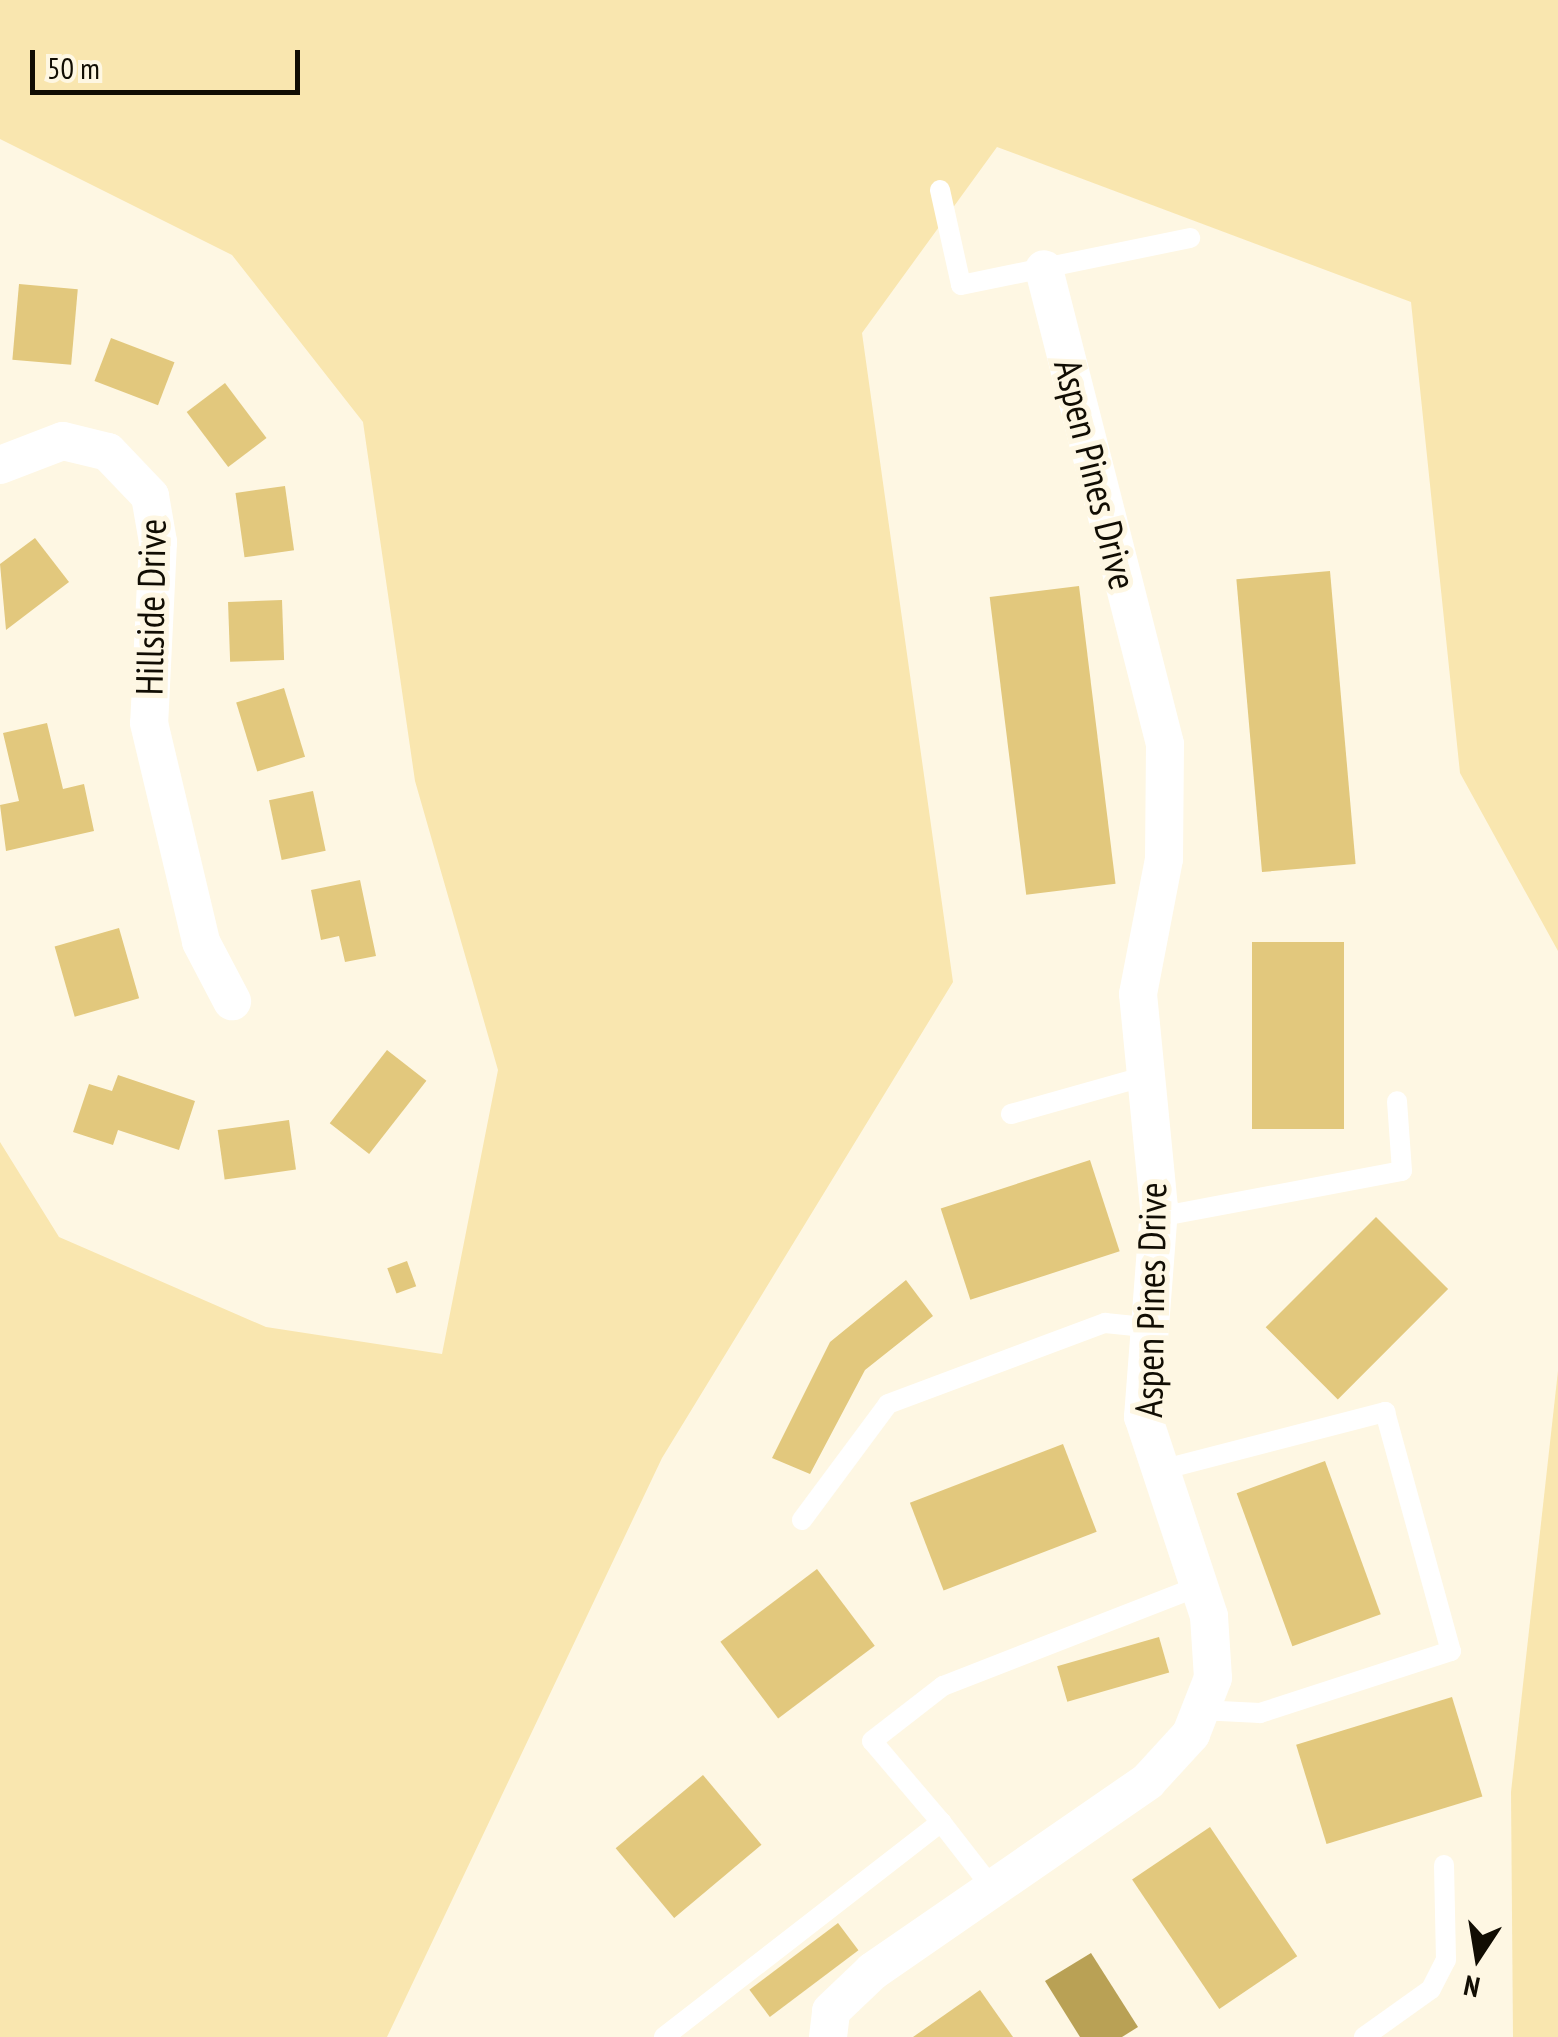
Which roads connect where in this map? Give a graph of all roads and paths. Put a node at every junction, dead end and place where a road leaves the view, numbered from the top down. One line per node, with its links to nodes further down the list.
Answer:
1 (940, 190): 3 (lane)
2 (1190, 238): 3 (lane)
3 (1044, 269): 6 (street, Aspen Pines Drive)
4 (0, 465): 5 (street, Hillside Drive)
5 (232, 1001)
6 (1142, 1077): 8 (lane); 9 (street, Aspen Pines Drive)
7 (1396, 1101): 9 (lane)
8 (1011, 1114)
9 (1158, 1217): 10 (street, Aspen Pines Drive)
10 (1145, 1327): 11 (street, Aspen Pines Drive); 12 (lane)
11 (1157, 1472): 13 (street, Aspen Pines Drive); 14 (lane)
12 (802, 1520)
13 (1199, 1586): 14 (street, Aspen Pines Drive); 15 (lane)
14 (1200, 1710): 17 (street, Aspen Pines Drive)
15 (940, 1822): 17 (lane); 18 (lane)
16 (1444, 1865): 20 (lane)
17 (993, 1889): 19 (street, Aspen Pines Drive)
18 (664, 2037)
19 (828, 2037)
20 (1364, 2037)

